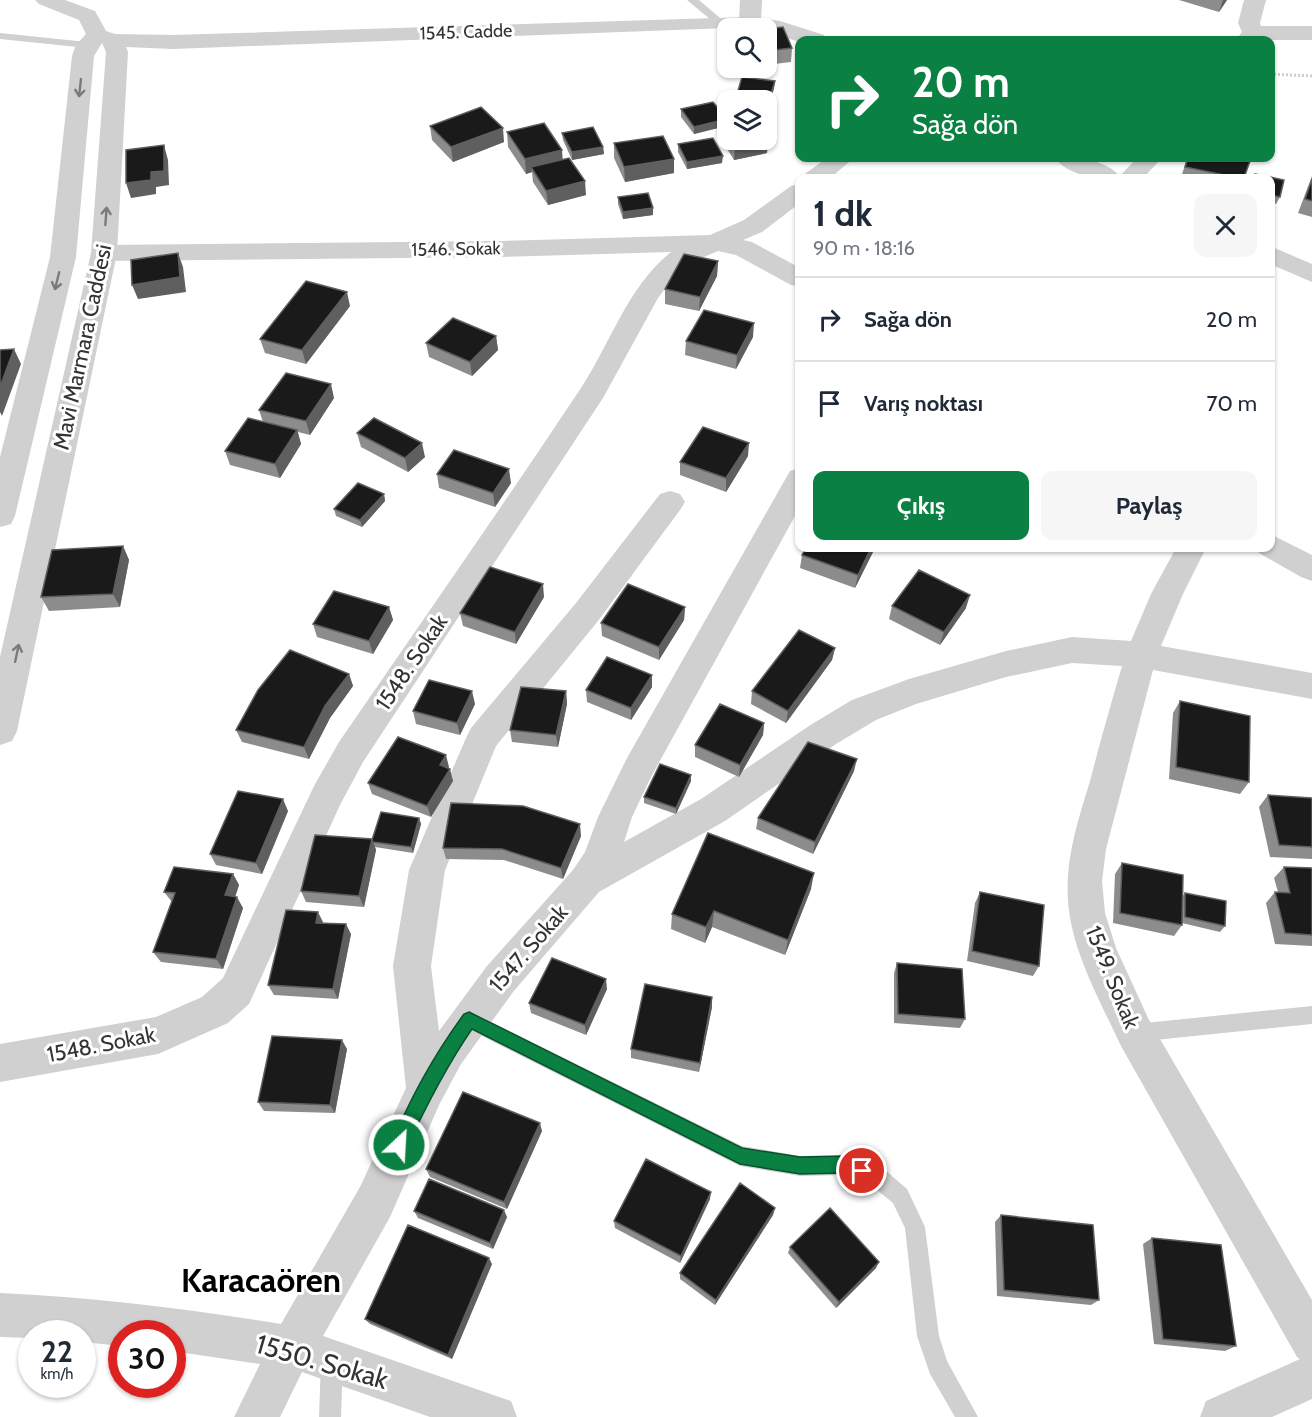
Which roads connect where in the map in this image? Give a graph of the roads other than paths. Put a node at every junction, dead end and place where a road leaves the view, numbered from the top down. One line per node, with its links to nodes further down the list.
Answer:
1 (46, 0): 14 (street)
2 (692, 0): 6 (lane)
3 (751, 0): 5 (street)
4 (1255, 0): 12 (street)
5 (750, 18)
6 (717, 20)
7 (717, 23): 14 (street, 1545. Cadde)
8 (777, 27): 11 (street, 1545. Cadde)
9 (1312, 33): 13 (street)
10 (0, 36): 14 (lane)
11 (804, 36)
12 (1250, 36)
13 (1266, 36)
14 (99, 40): 23 (street, Mavi Marmara Caddesi, one-way to 14); 29 (street, one-way to 29)
15 (837, 162): 18 (street)
16 (1075, 162): 19 (street)
17 (1146, 162): 20 (street)
18 (820, 174)
19 (1101, 174)
20 (1134, 174)
21 (795, 195): 22 (street, 1548. Sokak)
22 (718, 243): 23 (street, 1546. Sokak); 26 (street, 1546. Sokak); 40 (street, 1548. Sokak)
23 (104, 253): 35 (street, Mavi Marmara Caddesi, one-way to 23)
24 (1275, 256): 25 (street)
25 (1312, 274)
26 (795, 276)
27 (795, 488): 36 (street, 1547. Sokak)
28 (670, 502): 41 (street)
29 (0, 516)
30 (1275, 548): 32 (street)
31 (1189, 552): 33 (street, 1549. Sokak)
32 (1312, 569)
33 (1141, 656): 34 (street); 36 (street); 39 (street, 1549. Sokak)
34 (1312, 686)
35 (0, 731)
36 (586, 881): 38 (street, 1547. Sokak)
37 (1312, 1015): 39 (lane)
38 (469, 1020): 41 (street, 1547. Sokak); 50 (lane)
39 (1135, 1033): 43 (street, 1549. Sokak)
40 (1, 1067)
41 (426, 1089): 44 (street, 1547. Sokak)
42 (0, 1315): 44 (street, 1550. Sokak)
43 (1312, 1342)
44 (292, 1347): 45 (street, 1550. Sokak); 47 (street, 1547. Sokak)
45 (332, 1360): 48 (lane); 49 (street, 1550. Sokak)
46 (1312, 1376): 51 (street)
47 (256, 1417)
48 (330, 1417)
49 (495, 1417)
50 (967, 1417)
51 (1222, 1417)

